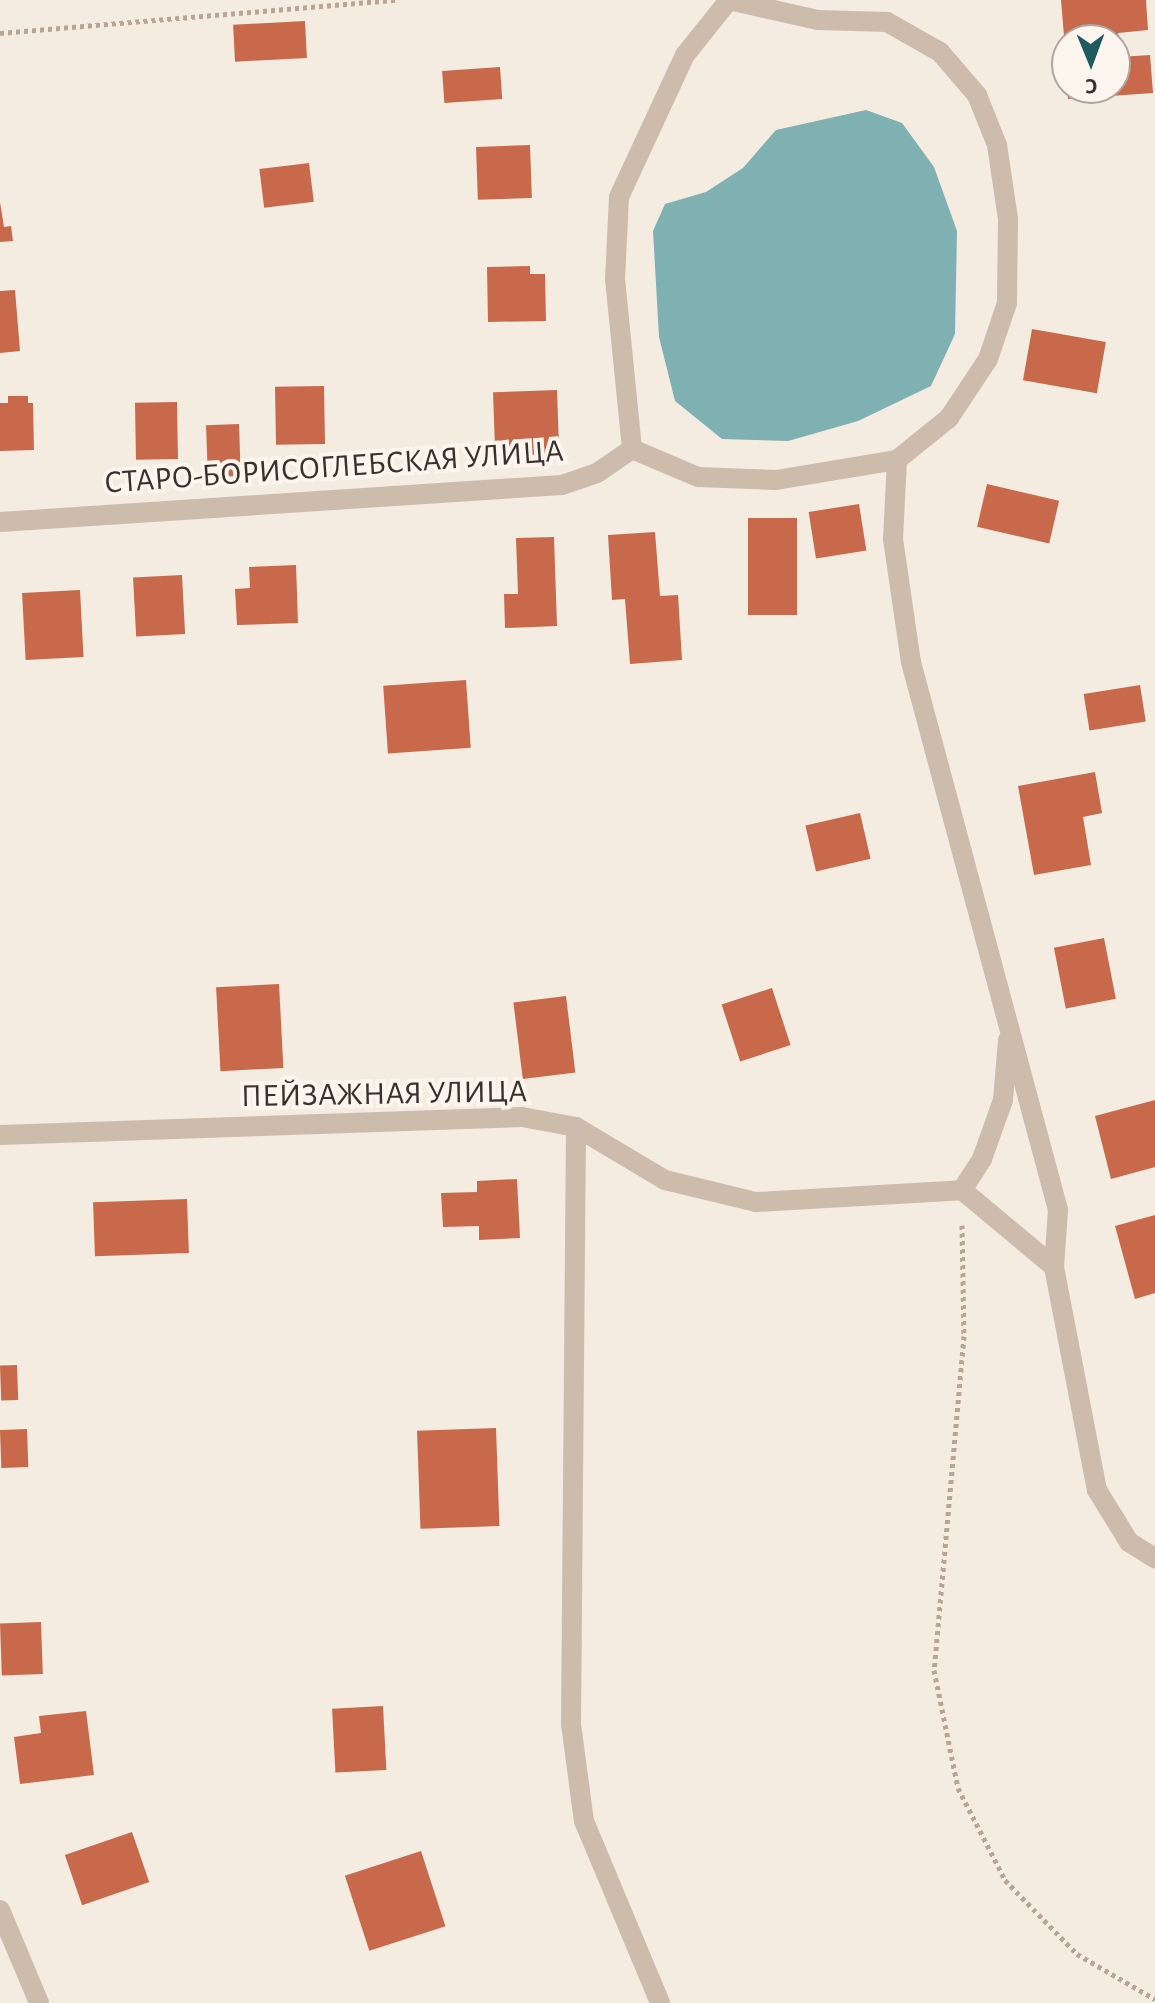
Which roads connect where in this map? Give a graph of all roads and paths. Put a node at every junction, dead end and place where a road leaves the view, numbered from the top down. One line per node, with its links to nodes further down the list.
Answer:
1 (396, 0): 3 (path)
2 (729, 0): 4 (street); 5 (street)
3 (0, 33)
4 (632, 449): 5 (street); 6 (street, СТАРО-БОРИСОГЛЕБСКАЯ УЛИЦА)
5 (897, 460): 7 (street)
6 (0, 522)
7 (1009, 1024): 10 (street); 11 (street)
8 (576, 1127): 9 (street, ПЕЙЗАЖНАЯ УЛИЦА); 10 (street, ПЕЙЗАЖНАЯ УЛИЦА); 16 (street)
9 (0, 1135)
10 (962, 1190): 11 (street); 14 (path)
11 (1054, 1267): 12 (street)
12 (1155, 1558)
13 (0, 1910): 15 (street)
14 (1155, 1999)
15 (39, 2003)
16 (660, 2003)

